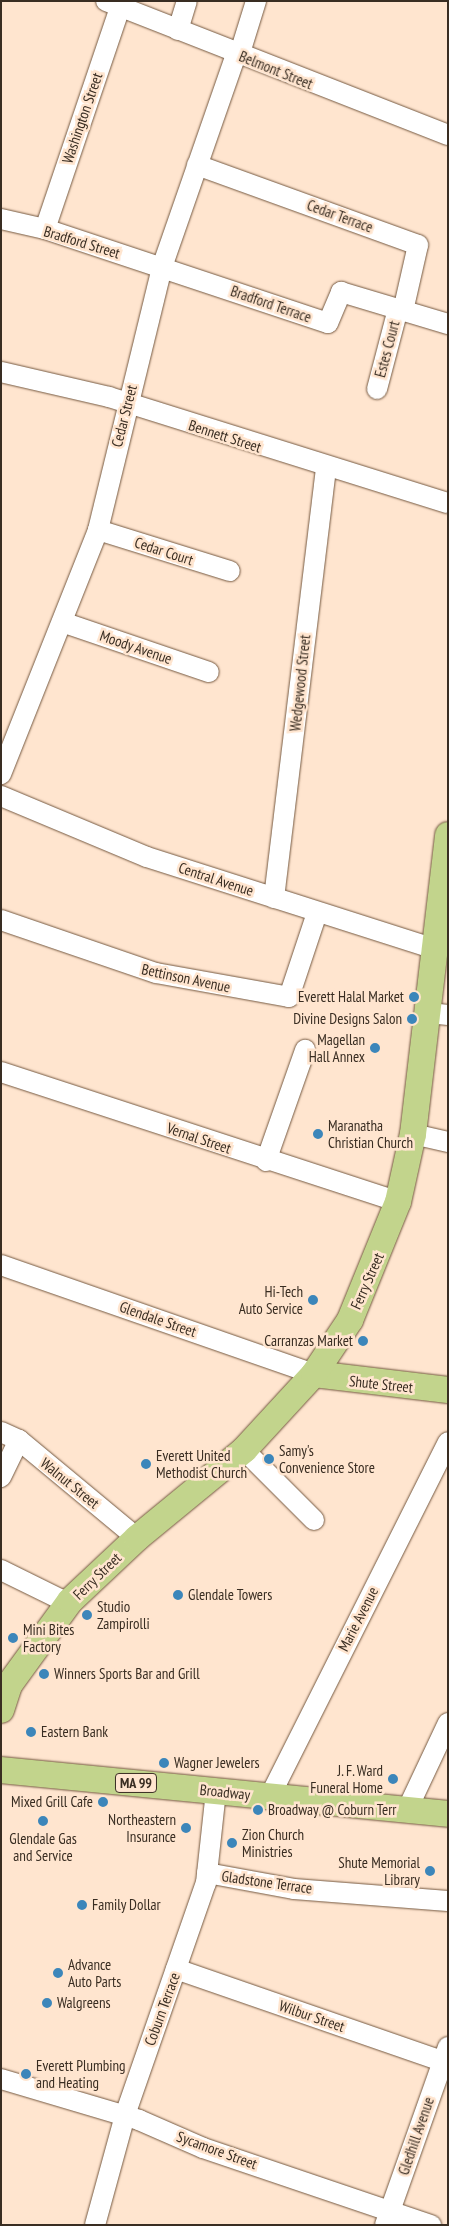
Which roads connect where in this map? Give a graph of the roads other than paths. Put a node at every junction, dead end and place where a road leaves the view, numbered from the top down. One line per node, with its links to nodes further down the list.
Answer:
1 (187, 1): 4 (street)
2 (256, 1): 5 (street, Cedar Street)
3 (113, 4): 4 (street, Belmont Street); 9 (street, Washington Street)
4 (178, 30): 5 (street, Belmont Street)
5 (238, 55): 6 (street, Belmont Street); 7 (street, Cedar Street)
6 (448, 135)
7 (197, 165): 10 (street, Cedar Street); 11 (street, Cedar Terrace)
8 (1, 219): 9 (street, Bradford Street)
9 (45, 229): 10 (street, Bradford Street)
10 (162, 267): 11 (street, Bradford Terrace); 15 (street, Cedar Street)
11 (401, 310): 12 (street, Bradford Terrace); 14 (street, Estes Court)
12 (448, 324)
13 (1, 372): 15 (street, Bennett Street)
14 (377, 389)
15 (128, 404): 16 (street, Bennett Street); 18 (street, Cedar Street)
16 (326, 468): 17 (street, Bennett Street); 26 (street, Wedgewood Street)
17 (448, 503)
18 (98, 530): 19 (street, Cedar Court); 20 (street, Cedar Street)
19 (230, 572)
20 (62, 622): 21 (street, Moody Avenue); 22 (street, Cedar Street)
21 (209, 672)
22 (1, 774)
23 (1, 796): 26 (street, Central Avenue)
24 (448, 835): 25 (main road, Ferry Street)
25 (446, 878): 29 (main road, Ferry Street)
26 (274, 898): 27 (street, Central Avenue)
27 (317, 913): 28 (street, Bettinson Avenue); 29 (street, Central Avenue)
28 (1, 920)
29 (436, 949): 30 (main road, Ferry Street)
30 (438, 1014): 33 (main road, Ferry Street)
31 (305, 1050): 35 (street)
32 (1, 1072): 35 (street, Vernal Street)
33 (413, 1134): 34 (street); 36 (main road, Ferry Street)
34 (448, 1142)
35 (266, 1161): 36 (street, Vernal Street)
36 (398, 1202): 38 (main road, Ferry Street)
37 (1, 1265): 38 (street, Glendale Street)
38 (314, 1374): 39 (main road, Shute Street); 42 (main road, Ferry Street)
39 (448, 1390)
40 (10, 1436): 43 (street); 45 (street, Walnut Street)
41 (448, 1442): 53 (street, Marie Avenue)
42 (244, 1450): 44 (street); 45 (main road, Ferry Street)
43 (1, 1477)
44 (314, 1520)
45 (137, 1538): 47 (main road, Ferry Street)
46 (1, 1570): 47 (street)
47 (68, 1604): 48 (main road, Ferry Street)
48 (5, 1688): 49 (main road, Ferry Street)
49 (1, 1710)
50 (448, 1723): 54 (street)
51 (1, 1770): 52 (main road, Broadway / MA 99)
52 (216, 1791): 53 (main road, Broadway / MA 99); 56 (street, Coburn Terrace)
53 (270, 1796): 54 (main road, Broadway / MA 99)
54 (407, 1810): 55 (main road, Broadway / MA 99)
55 (448, 1814)
56 (207, 1873): 57 (street, Gladstone Terrace); 58 (street, Coburn Terrace)
57 (448, 1901)
58 (176, 1969): 59 (street, Wilbur Street); 61 (street, Coburn Terrace)
59 (446, 2057): 62 (street, Gledhill Avenue)
60 (1, 2079): 61 (street, Sycamore Street)
61 (125, 2115): 62 (street, Sycamore Street); 63 (street, Coburn Terrace)
62 (388, 2217): 64 (street, Sycamore Street)
63 (95, 2225)
64 (431, 2225)

